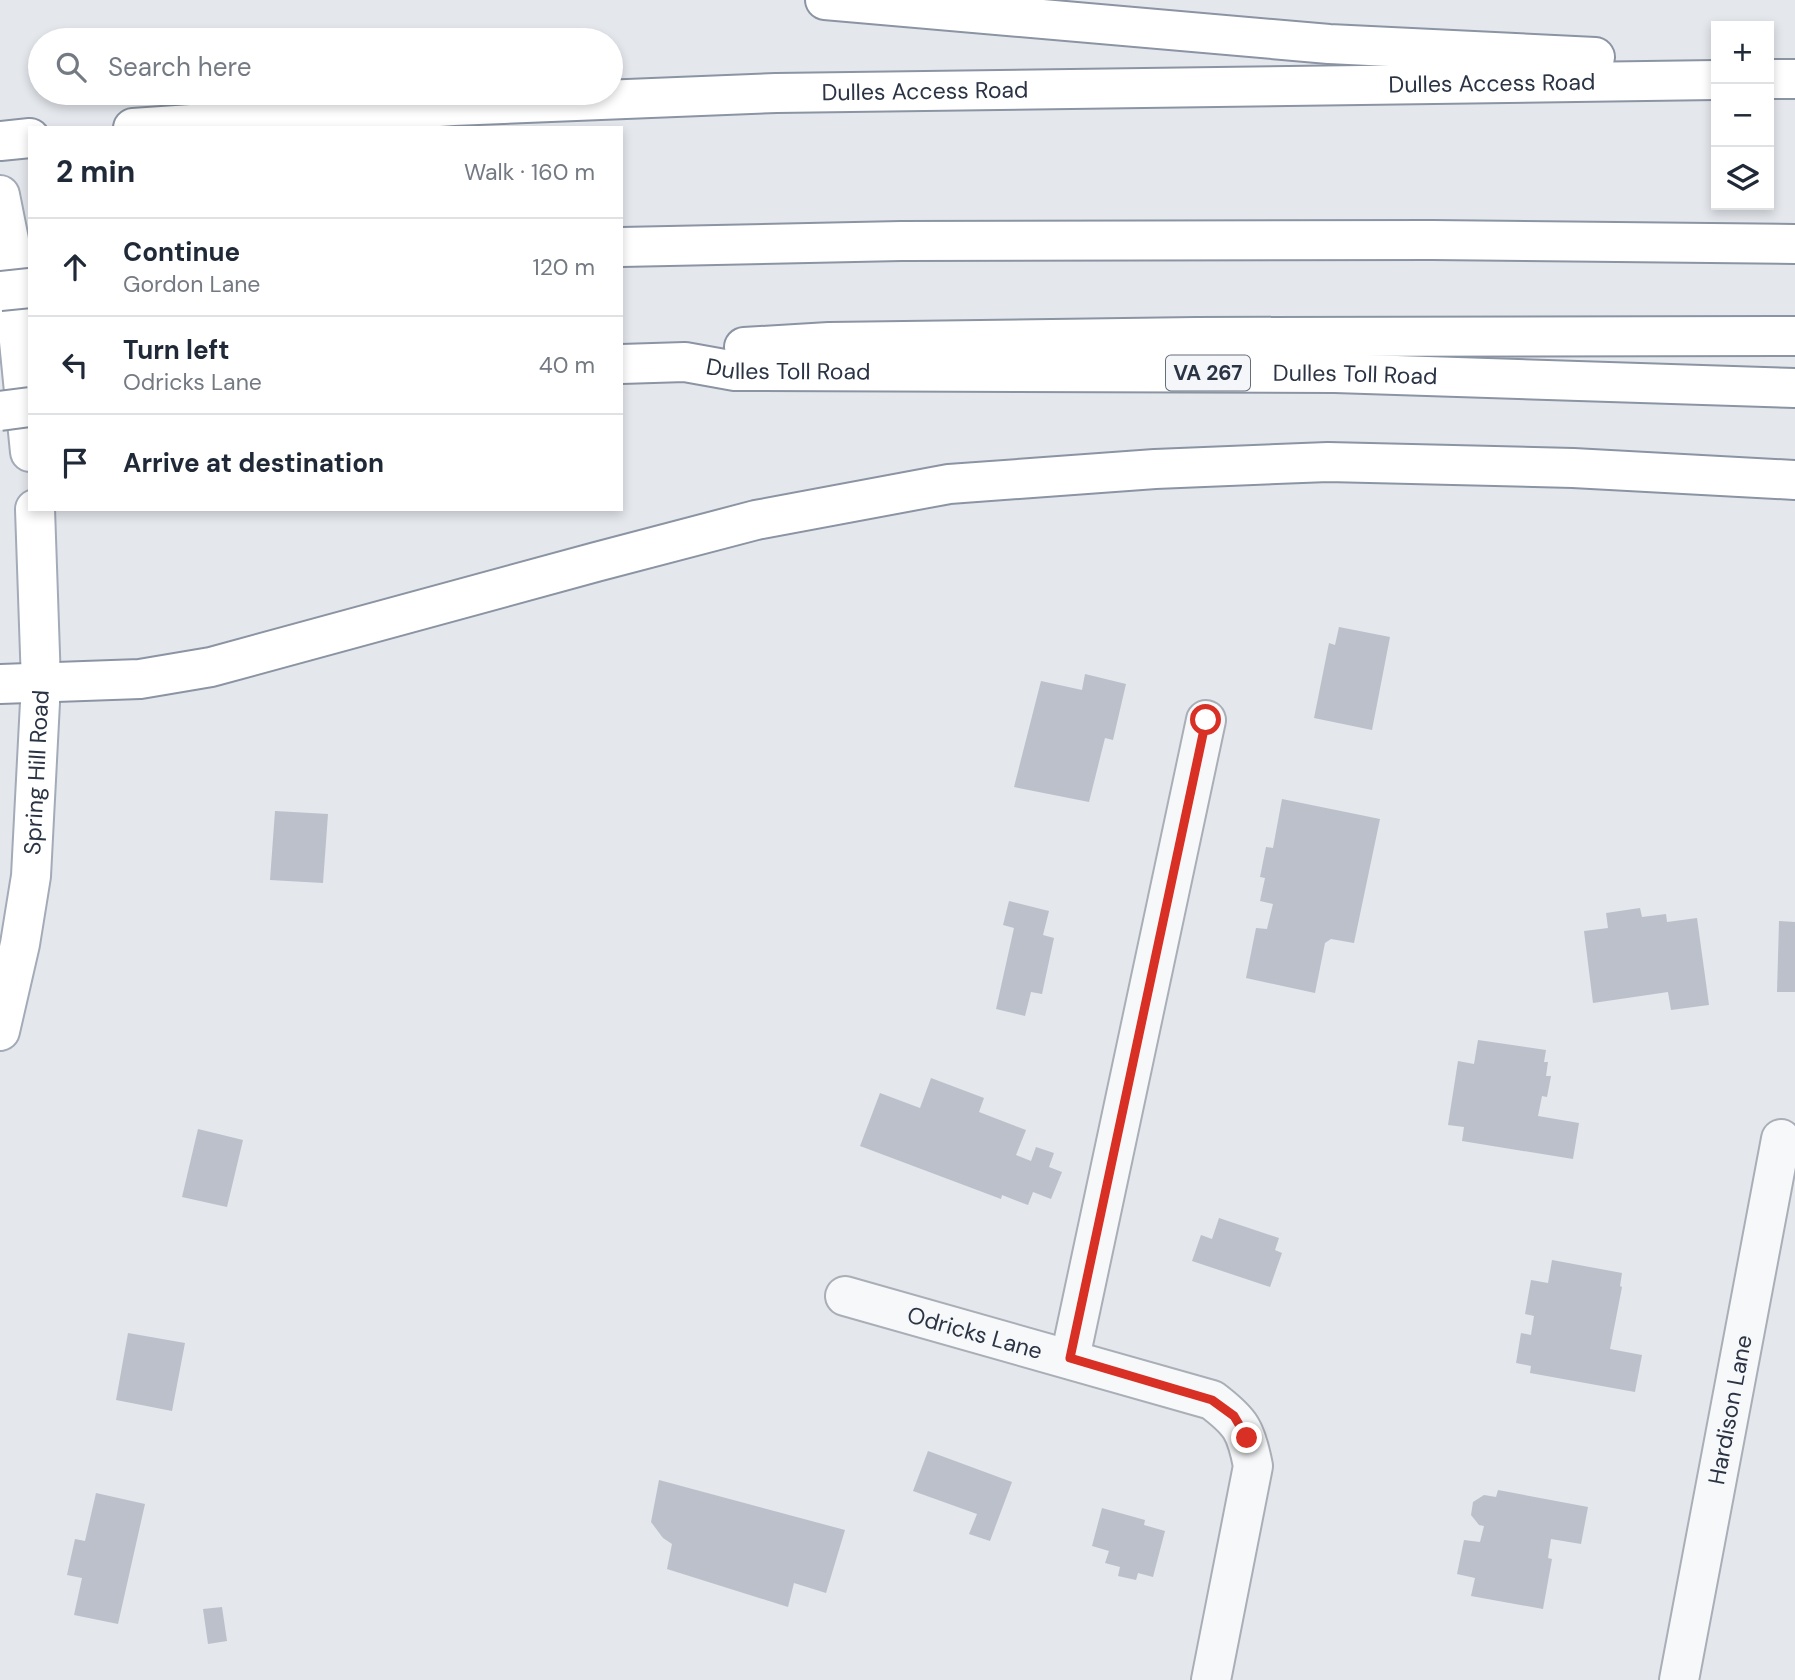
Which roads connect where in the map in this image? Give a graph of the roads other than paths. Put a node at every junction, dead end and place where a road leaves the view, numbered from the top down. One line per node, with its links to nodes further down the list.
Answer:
1 (825, 0): 2 (main road)
2 (1711, 60)
3 (1774, 60): 4 (main road)
4 (1795, 60)
5 (1711, 79): 8 (main road, Dulles Access Road)
6 (1774, 79): 7 (main road)
7 (1795, 79)
8 (623, 99)
9 (479, 105): 10 (main road, Dulles Access Road)
10 (162, 126)
11 (28, 138): 12 (main road)
12 (0, 141)
13 (0, 195): 24 (main road)
14 (1795, 244): 15 (main road)
15 (623, 247)
16 (28, 288): 17 (main road, bridge)
17 (0, 291)
18 (1795, 335): 19 (main road)
19 (685, 362): 20 (main road, Dulles Toll Road / VA 267); 21 (main road, Dulles Toll Road / VA 267)
20 (623, 364)
21 (1795, 388)
22 (28, 407): 23 (main road, bridge)
23 (0, 411)
24 (28, 432)
25 (1795, 480): 27 (main road)
26 (34, 511): 27 (main road, Spring Hill Road)
27 (41, 683): 28 (main road); 30 (main road, Spring Hill Road)
28 (0, 684)
29 (1206, 720): 33 (street)
30 (0, 1031)
31 (1782, 1139): 35 (street, Hardison Lane)
32 (845, 1296): 33 (street, Odricks Lane)
33 (1070, 1358): 34 (street, Odricks Lane)
34 (1211, 1680)
35 (1679, 1680)

